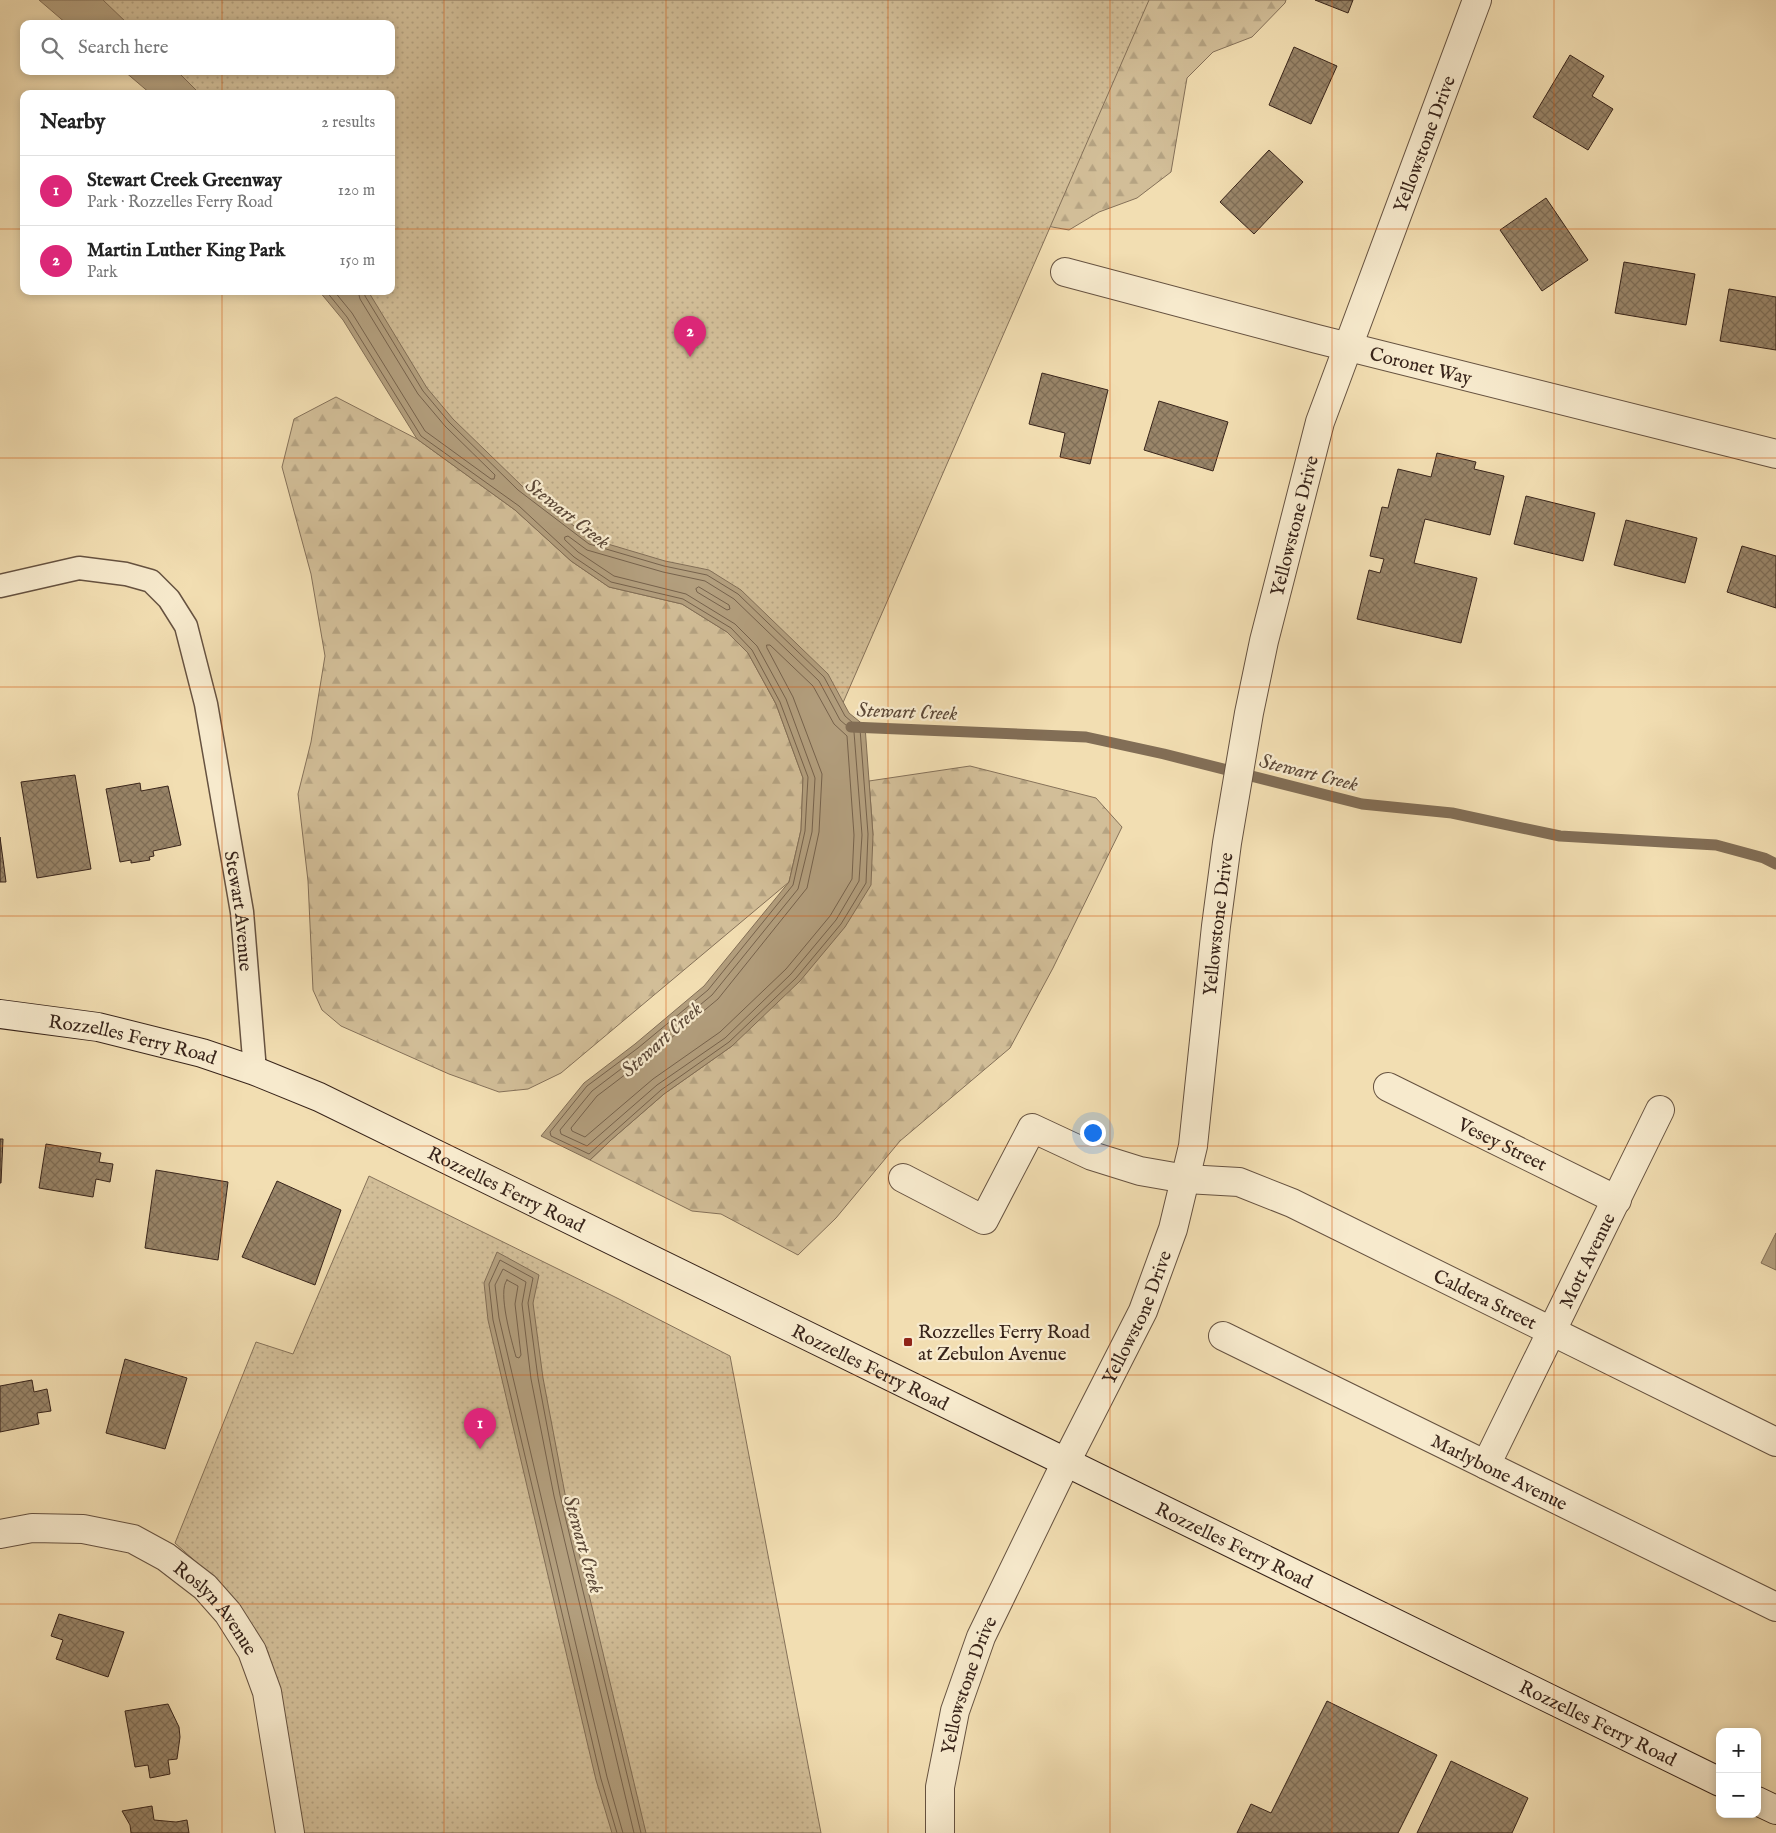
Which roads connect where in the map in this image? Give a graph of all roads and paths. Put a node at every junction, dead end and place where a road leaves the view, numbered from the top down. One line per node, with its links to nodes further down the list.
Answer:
1 (1477, 0): 3 (street, Yellowstone Drive)
2 (1065, 272): 3 (street, Coronet Way)
3 (1347, 346): 4 (street, Coronet Way); 11 (street, Yellowstone Drive)
4 (1776, 454)
5 (0, 586): 7 (lane, Stewart Avenue)
6 (0, 1014): 7 (street, Rozzelles Ferry Road)
7 (255, 1071): 16 (street, Rozzelles Ferry Road)
8 (1388, 1087): 12 (street, Vesey Street)
9 (1660, 1110): 12 (street, Mott Avenue)
10 (903, 1178): 11 (street, Caldera Street)
11 (1186, 1179): 13 (street, Caldera Street); 16 (street, Yellowstone Drive)
12 (1617, 1200): 13 (street, Mott Avenue)
13 (1552, 1332): 15 (street, Caldera Street); 17 (street, Mott Avenue)
14 (1223, 1336): 17 (street, Marlybone Avenue)
15 (1776, 1442)
16 (1066, 1462): 20 (street, Rozzelles Ferry Road); 24 (street, Yellowstone Drive)
17 (1486, 1465): 19 (street, Marlybone Avenue)
18 (0, 1534): 23 (street, Roslyn Avenue)
19 (1776, 1607)
20 (1716, 1780)
21 (1761, 1803): 22 (street)
22 (1776, 1810)
23 (290, 1833)
24 (940, 1833)

